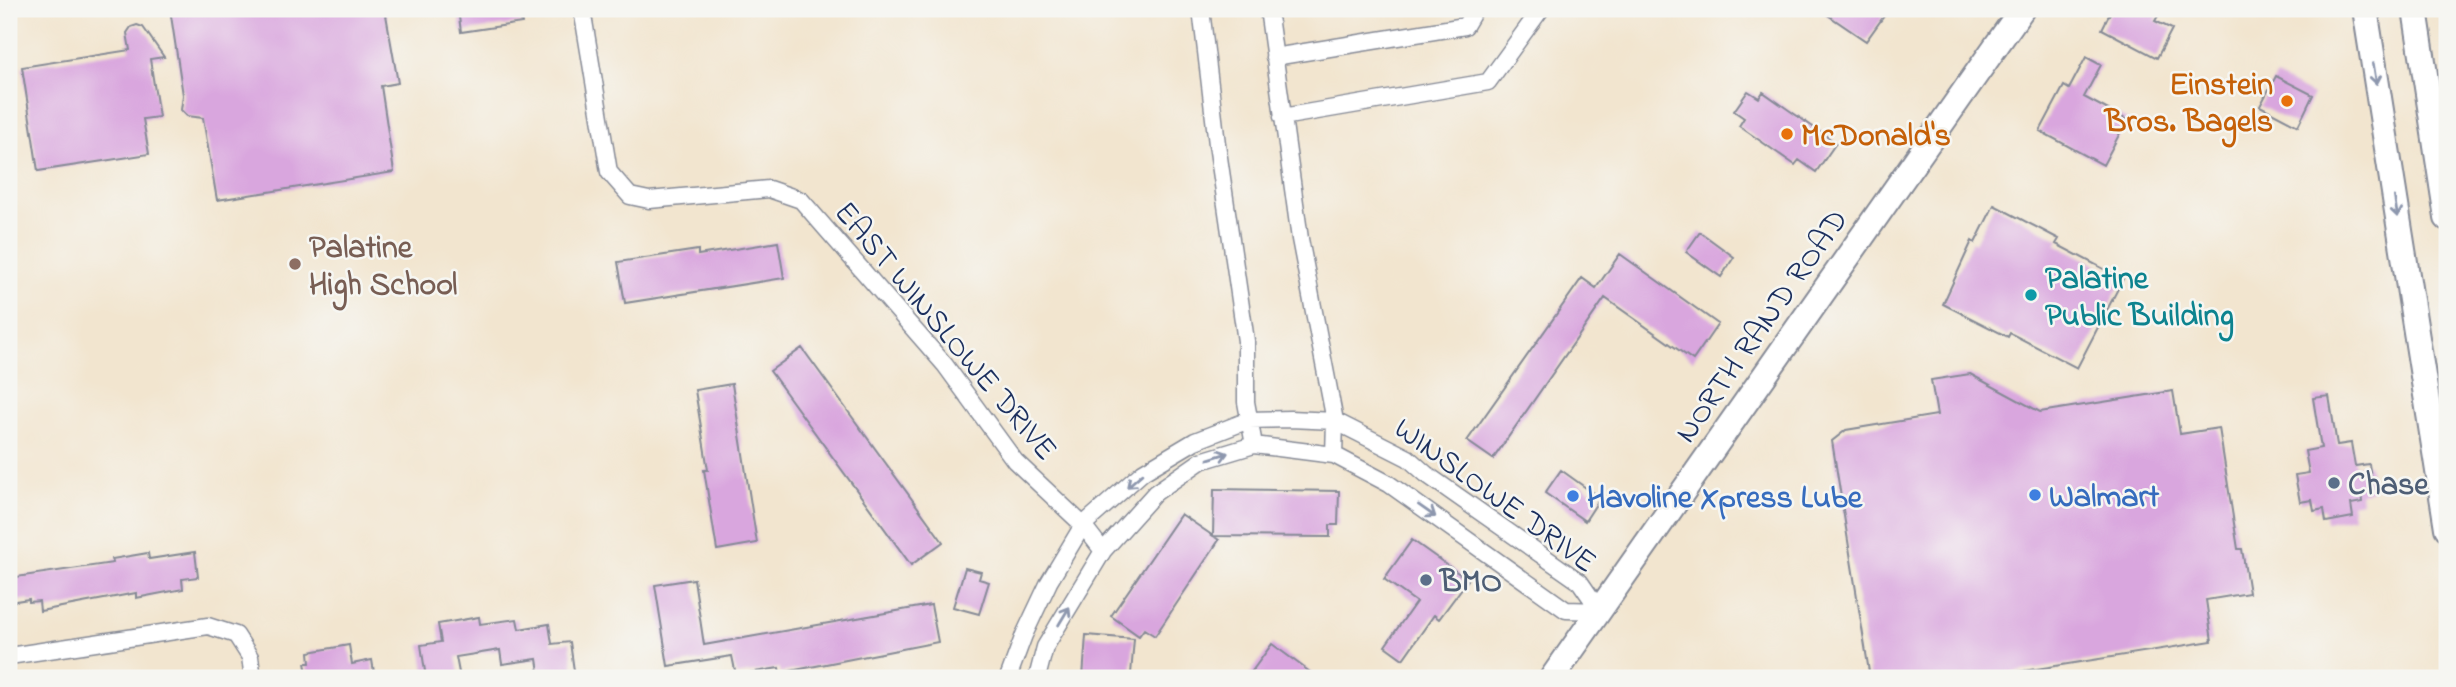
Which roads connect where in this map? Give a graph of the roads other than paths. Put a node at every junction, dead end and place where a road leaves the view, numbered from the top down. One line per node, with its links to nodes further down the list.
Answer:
1 (582, 9): 16 (street, EAST WINSLOWE DRIVE)
2 (1200, 9): 12 (street)
3 (1268, 9): 9 (street)
4 (1475, 9): 9 (street)
5 (1541, 9): 10 (street)
6 (2022, 9): 19 (main road, NORTH RAND ROAD)
7 (2365, 9): 17 (main road, one-way to 17)
8 (2415, 9): 11 (main road)
9 (1274, 57): 10 (street)
10 (1282, 117): 13 (street)
11 (2447, 218)
12 (1249, 420): 13 (street, WINSLOWE DRIVE); 14 (street); 16 (street, WINSLOWE DRIVE, one-way to 16)
13 (1335, 421): 15 (street); 19 (street, WINSLOWE DRIVE)
14 (1254, 445): 15 (street, WINSLOWE DRIVE); 18 (street, WINSLOWE DRIVE, one-way to 14)
15 (1334, 455): 19 (street, WINSLOWE DRIVE, one-way to 19)
16 (1083, 525): 18 (street, EAST WINSLOWE DRIVE); 22 (street, WINSLOWE DRIVE)
17 (2447, 528)
18 (1103, 551): 23 (street, WINSLOWE DRIVE, one-way to 18)
19 (1600, 611): 24 (main road, NORTH RAND ROAD)
20 (9, 656): 21 (street)
21 (253, 678)
22 (1007, 678)
23 (1037, 678)
24 (1552, 678)

